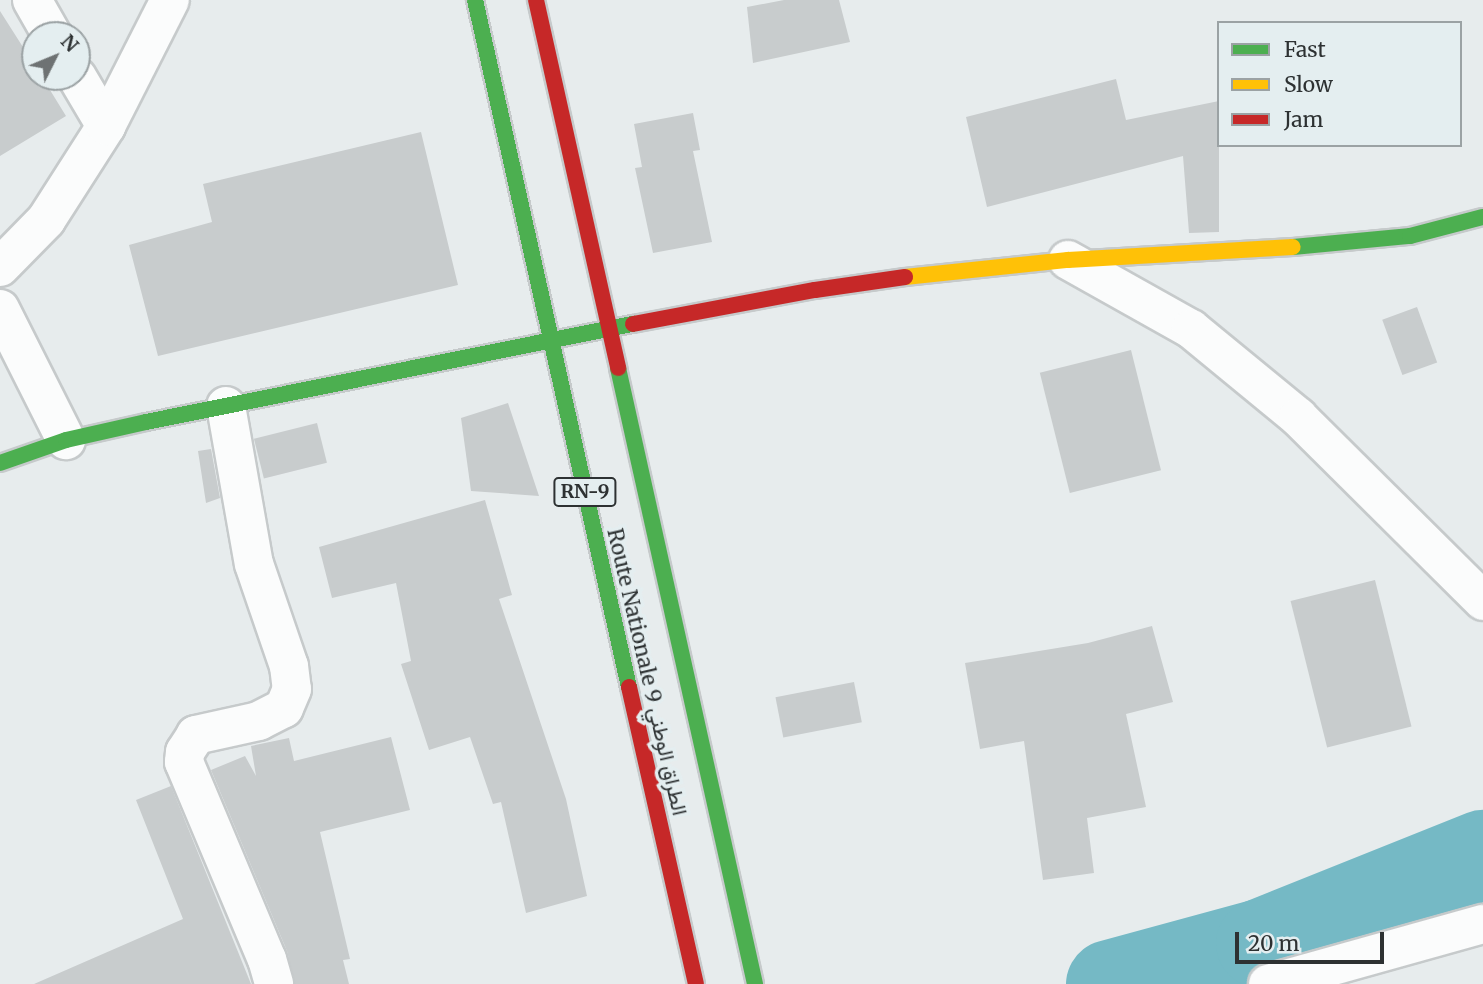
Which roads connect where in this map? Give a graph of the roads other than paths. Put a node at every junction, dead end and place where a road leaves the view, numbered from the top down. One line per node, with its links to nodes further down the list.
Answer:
1 (32, 0): 5 (street)
2 (170, 0): 7 (street)
3 (475, 0): 13 (main road, Route Nationale الطراق الوطني 9 / RN-9)
4 (536, 0): 12 (main road, Route Nationale الطراق الوطني 9 / RN-9)
5 (44, 21)
6 (85, 91): 7 (street)
7 (106, 126): 10 (street)
8 (1483, 217): 9 (main road)
9 (1068, 260): 12 (main road); 17 (street)
10 (0, 267)
11 (0, 309): 15 (street)
12 (609, 328): 13 (main road); 21 (main road, Route Nationale الطراق الوطني 9 / RN-9)
13 (551, 339): 14 (main road); 20 (main road, Route Nationale الطراق الوطني 9 / RN-9)
14 (226, 406): 15 (main road); 19 (street)
15 (66, 440): 16 (main road)
16 (0, 463)
17 (1483, 601)
18 (1483, 924): 22 (street)
19 (274, 984)
20 (696, 984)
21 (755, 984)
22 (1268, 984)

